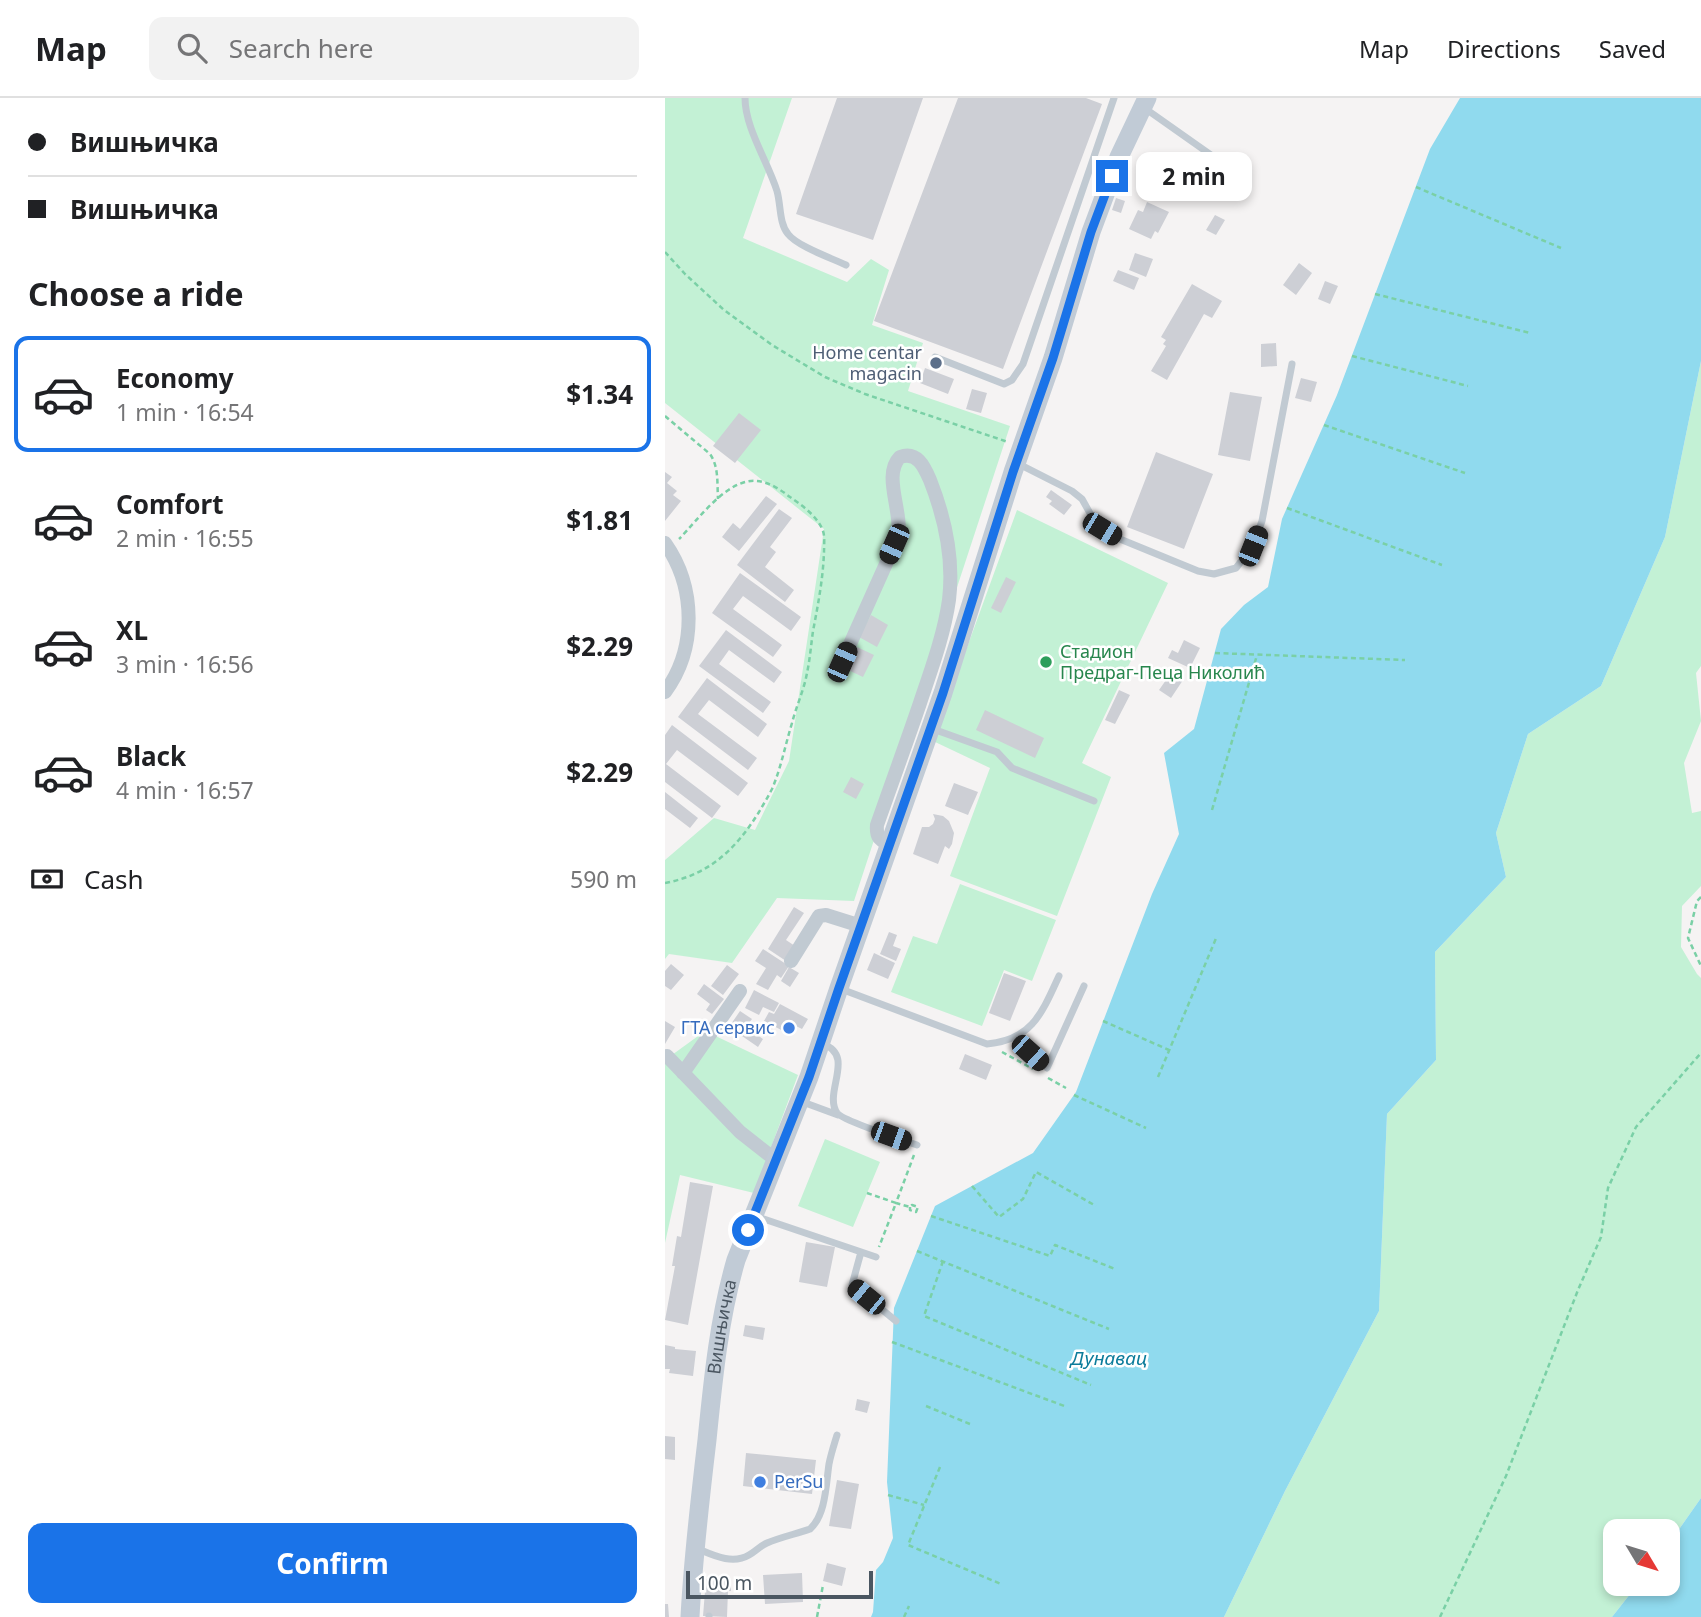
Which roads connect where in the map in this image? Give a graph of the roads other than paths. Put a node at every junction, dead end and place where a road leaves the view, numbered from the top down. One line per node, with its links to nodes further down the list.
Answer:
1 (745, 98): 5 (lane)
2 (1114, 98): 6 (lane)
3 (1145, 103): 4 (lane); 8 (street, Вишњичка)
4 (1248, 181)
5 (846, 265)
6 (935, 357)
7 (1292, 364): 8 (lane)
8 (1019, 455): 12 (street, Вишњичка)
9 (667, 546): 11 (street)
10 (842, 662): 14 (street)
11 (665, 692)
12 (930, 727): 13 (lane); 14 (street, Вишњичка)
13 (1094, 801)
14 (889, 845): 15 (street, Вишњичка)
15 (862, 926): 16 (street); 19 (street, Вишњичка)
16 (791, 961)
17 (1059, 976): 21 (lane)
18 (1084, 986): 21 (lane)
19 (839, 988): 21 (lane); 22 (street, Вишњичка)
20 (740, 991): 24 (street)
21 (1014, 1038)
22 (820, 1043): 25 (street, Вишњичка); 26 (lane)
23 (667, 1055): 24 (street)
24 (683, 1073): 28 (street)
25 (800, 1101): 26 (lane); 28 (street, Вишњичка)
26 (842, 1117): 27 (lane)
27 (917, 1145)
28 (778, 1158): 29 (street, Вишњичка)
29 (754, 1216): 30 (lane); 34 (street, Вишњичка)
30 (861, 1252): 31 (lane); 32 (lane)
31 (876, 1257)
32 (896, 1321)
33 (837, 1436): 34 (lane)
34 (695, 1548): 35 (street, Вишњичка)
35 (702, 1617)

